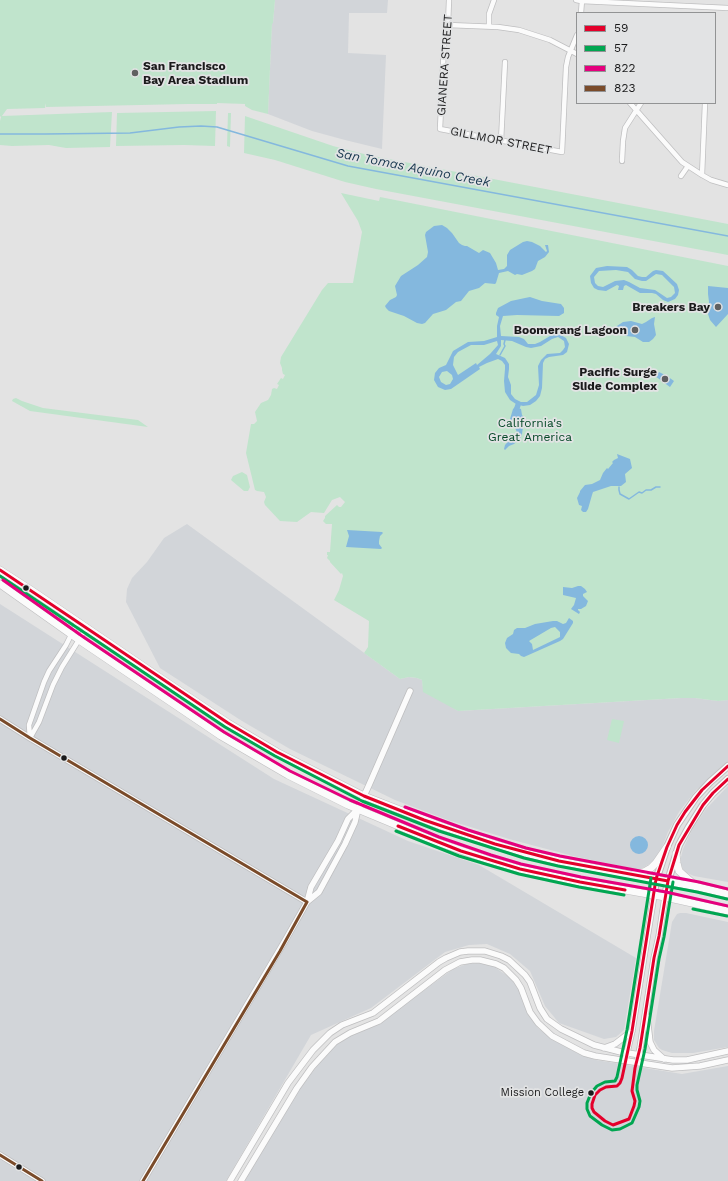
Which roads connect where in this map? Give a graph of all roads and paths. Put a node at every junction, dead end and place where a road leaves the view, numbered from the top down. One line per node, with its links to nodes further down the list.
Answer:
1 (449, 0): 7 (street, GIANERA STREET)
2 (494, 0): 8 (street)
3 (580, 0): 4 (street); 6 (street)
4 (627, 2): 5 (street)
5 (728, 8)
6 (581, 12)
7 (448, 24): 8 (street); 17 (street, GIANERA STREET)
8 (489, 26): 10 (street)
9 (576, 37): 10 (street)
10 (571, 50): 11 (street); 18 (street, GILLMOR STREET)
11 (576, 53)
12 (505, 62): 18 (street)
13 (631, 104): 16 (street)
14 (640, 104): 16 (street)
15 (705, 104): 21 (street)
16 (636, 110): 19 (street); 20 (street)
17 (440, 129): 18 (street, GILLMOR STREET)
18 (501, 141)
19 (622, 161)
20 (688, 166): 21 (street); 22 (street)
21 (702, 175): 23 (street)
22 (681, 176)
23 (728, 185)
24 (0, 570): 26 (main road)
25 (0, 584): 28 (main road)
26 (78, 621): 27 (main road); 28 (street)
27 (87, 627): 29 (street); 35 (main road)
28 (71, 634): 29 (main road); 32 (street)
29 (79, 640): 32 (street); 36 (main road)
30 (410, 691): 35 (street)
31 (0, 719): 32 (street)
32 (30, 738): 46 (street)
33 (728, 766): 37 (main road)
34 (728, 779): 38 (main road)
35 (364, 796): 36 (street); 39 (main road)
36 (358, 809): 44 (main road); 46 (street); 46 (street)
37 (667, 847): 39 (main road); 40 (main road)
38 (676, 854): 41 (main road); 42 (main road)
39 (631, 875): 40 (main road)
40 (656, 879): 41 (main road); 44 (main road)
41 (668, 881): 42 (main road); 45 (main road)
42 (698, 887): 43 (main road)
43 (728, 894)
44 (654, 895): 45 (main road); 49 (street)
45 (665, 897): 47 (main road); 48 (street)
46 (307, 902): 60 (street)
47 (728, 911)
48 (646, 1012): 53 (street); 54 (street)
49 (632, 1031): 50 (street); 52 (street)
50 (604, 1048): 52 (street); 61 (street)
51 (728, 1051): 54 (street)
52 (628, 1053): 53 (street); 56 (street)
53 (638, 1055): 54 (street); 57 (street)
54 (664, 1059)
55 (728, 1060): 57 (street)
56 (625, 1061): 57 (street); 62 (street)
57 (636, 1062)
58 (0, 1156): 59 (street)
59 (42, 1181)
60 (143, 1181)
61 (230, 1181)
62 (241, 1181)

